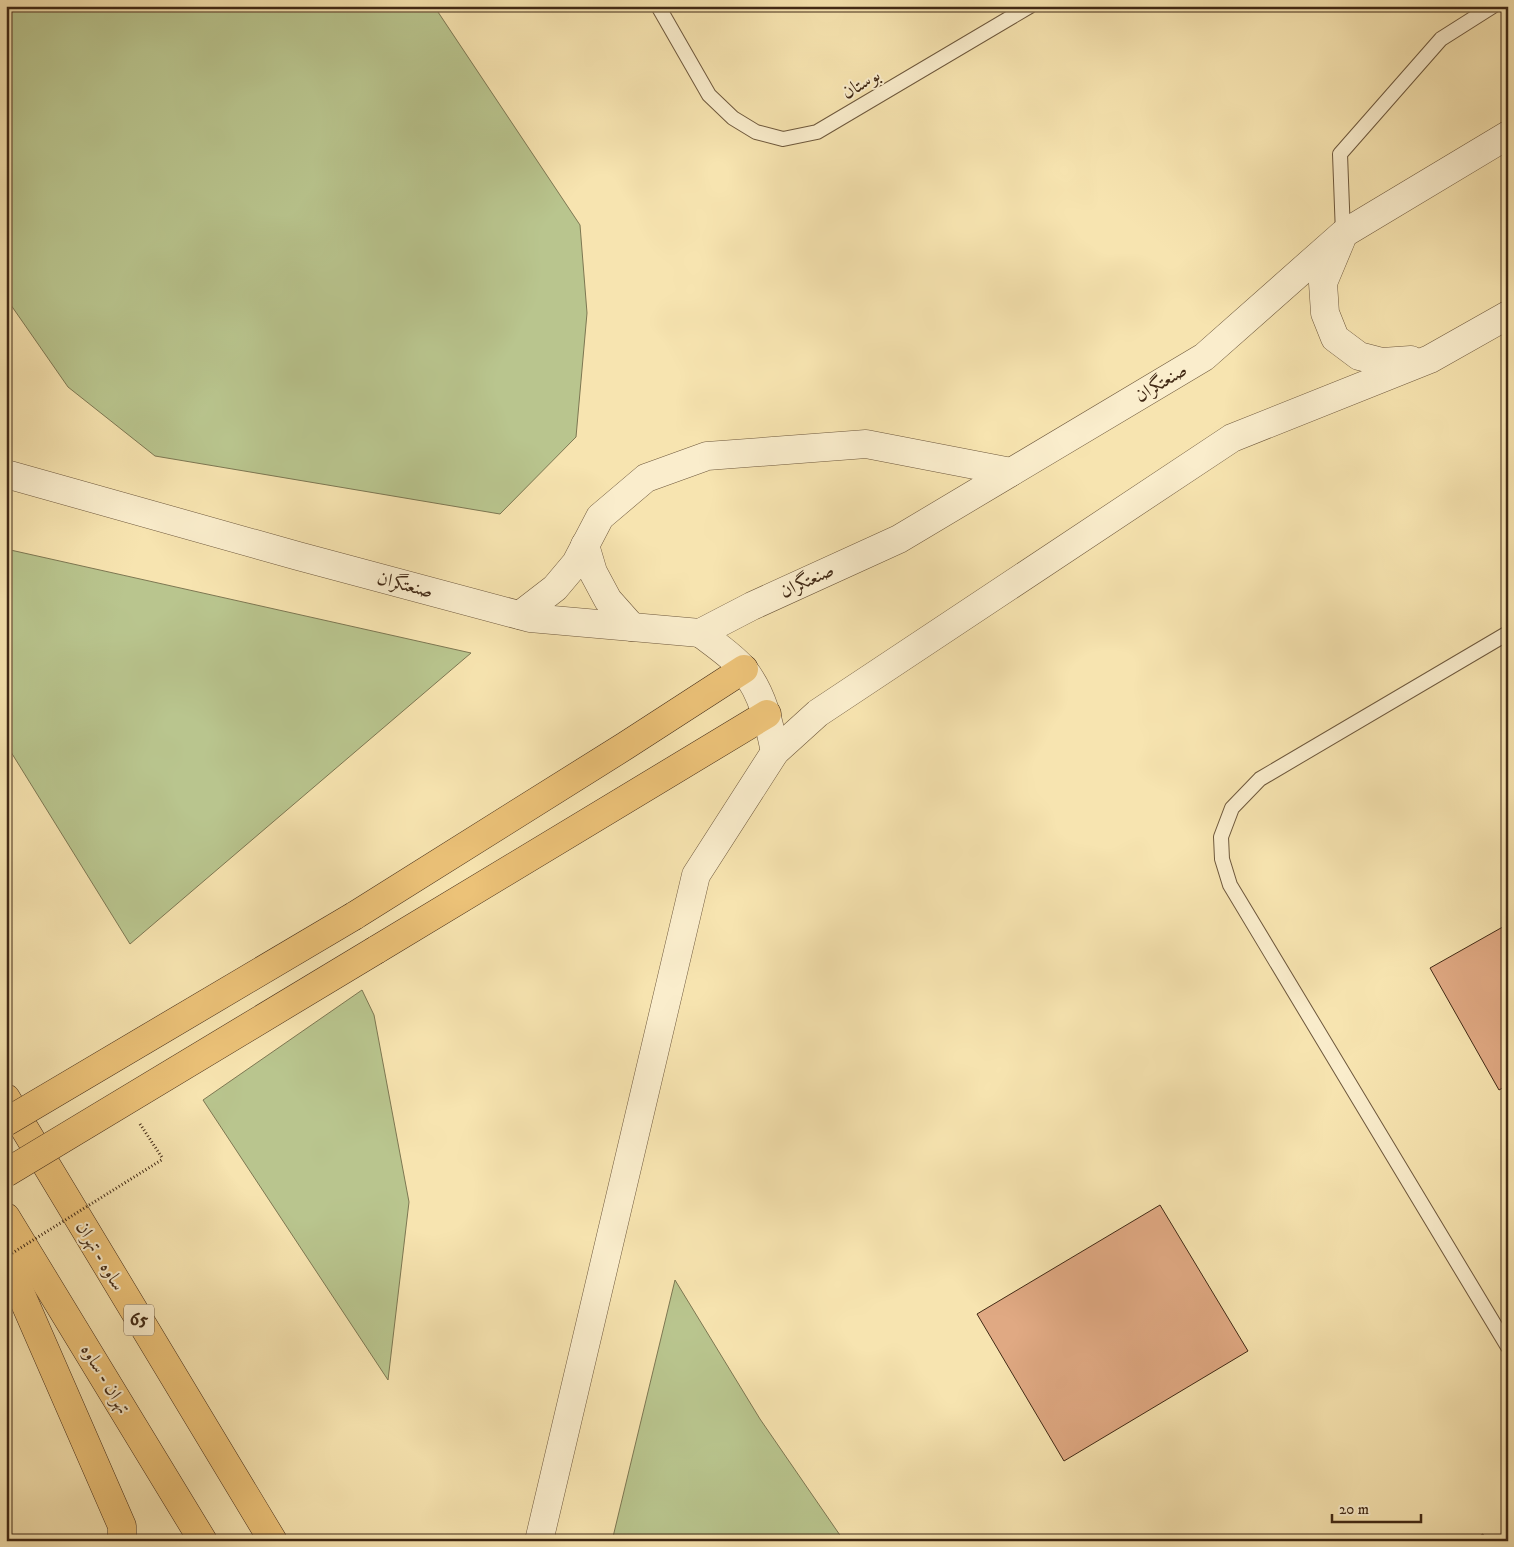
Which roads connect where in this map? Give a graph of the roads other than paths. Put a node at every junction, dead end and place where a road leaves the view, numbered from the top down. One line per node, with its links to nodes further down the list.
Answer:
1 (658, 6): 2 (lane, بوستان)
2 (1030, 6)
3 (1493, 6): 5 (lane)
4 (1508, 135): 5 (street, صنعتگران)
5 (1343, 234): 7 (street); 8 (street, صنعتگران)
6 (1508, 315): 7 (street)
7 (1430, 359): 17 (street)
8 (1011, 472): 10 (street); 13 (street, صنعتگران)
9 (6, 474): 11 (street, صنعتگران)
10 (585, 545): 11 (street); 12 (street)
11 (520, 616): 12 (street, صنعتگران)
12 (632, 627): 13 (street, صنعتگران)
13 (700, 633): 15 (street)
14 (1508, 633): 23 (lane)
15 (744, 669): 16 (street); 19 (highway, bridge)
16 (767, 714): 17 (street); 20 (highway, bridge)
17 (775, 752): 27 (street)
18 (6, 1098): 26 (highway, ساوه - تهران / 65)
19 (6, 1122)
20 (6, 1173)
21 (6, 1217): 25 (highway, تهران - ساوه)
22 (6, 1258): 24 (highway)
23 (1508, 1347)
24 (122, 1541)
25 (203, 1541)
26 (273, 1541)
27 (539, 1541)

